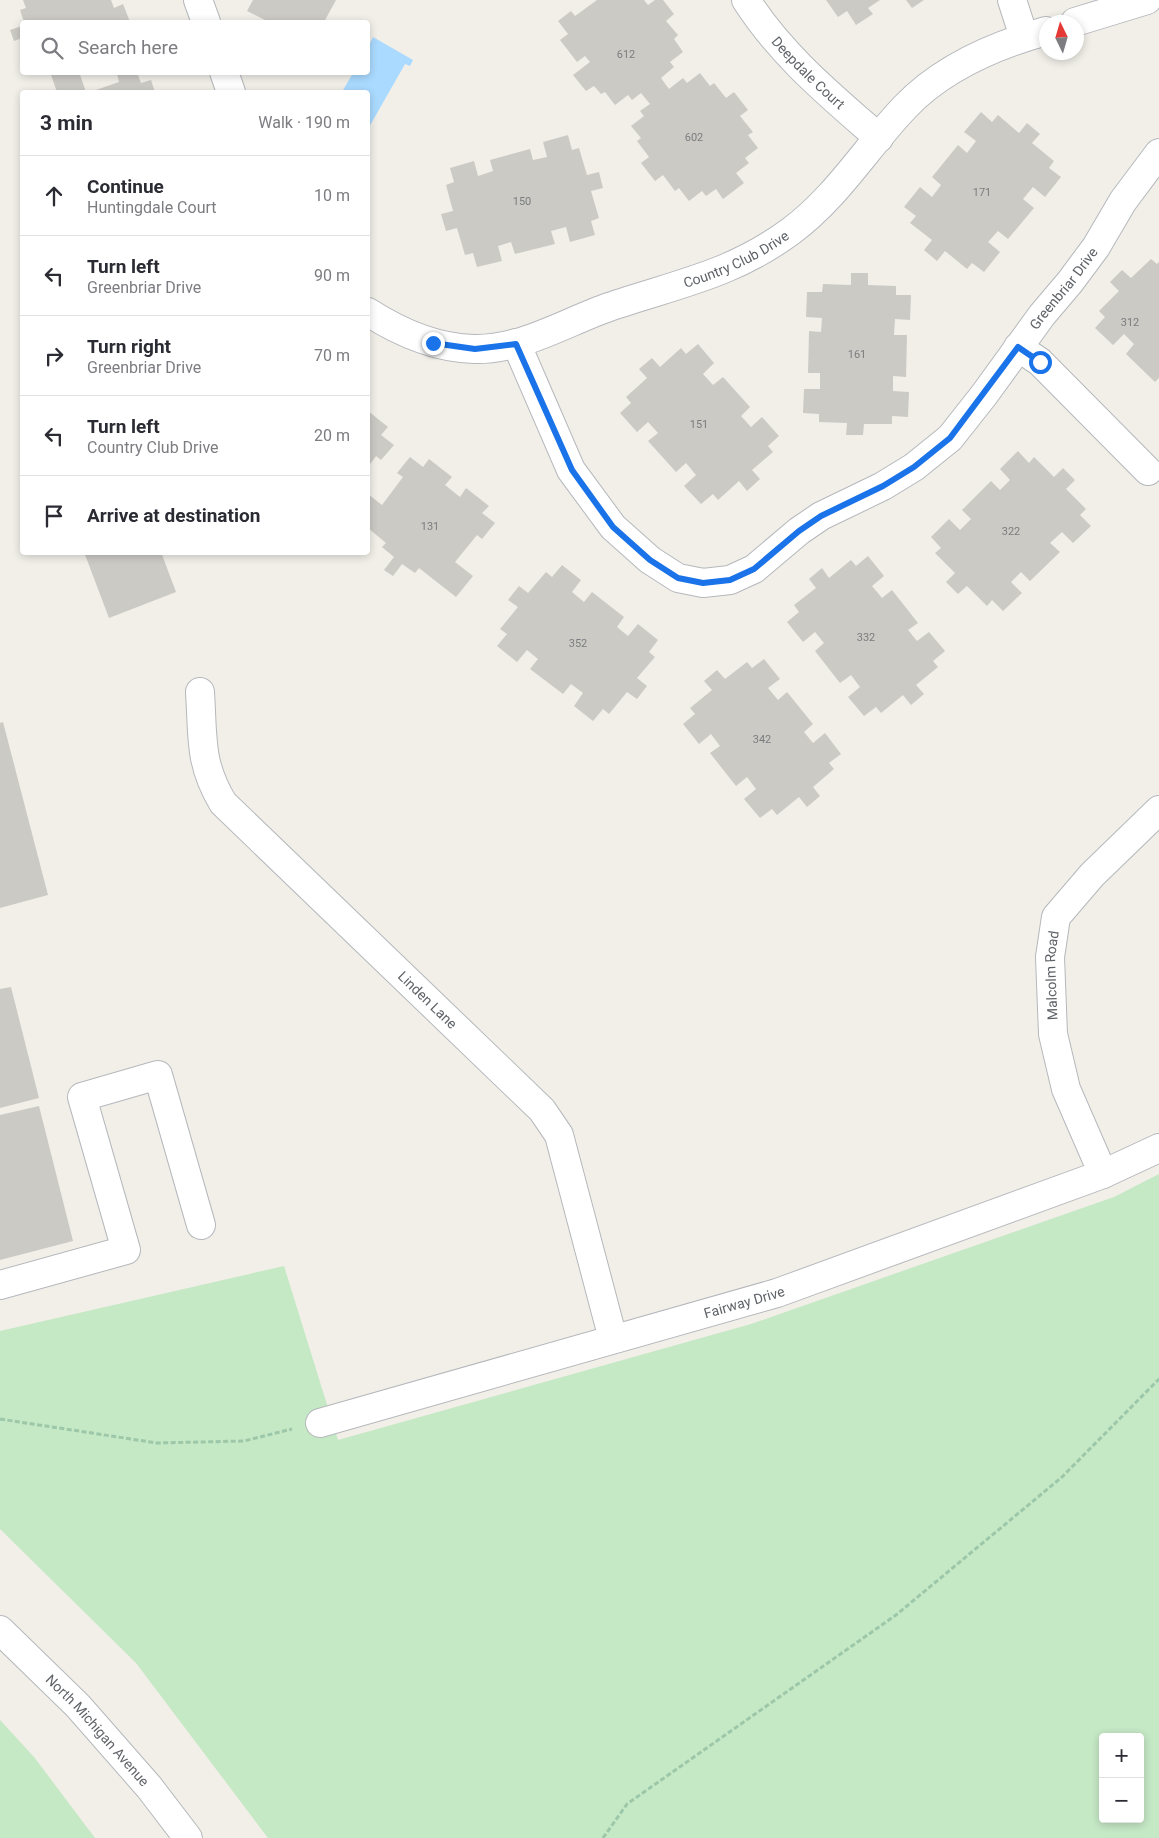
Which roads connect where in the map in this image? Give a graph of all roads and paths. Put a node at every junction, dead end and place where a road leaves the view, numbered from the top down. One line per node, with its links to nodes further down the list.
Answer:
1 (198, 0): 6 (street)
2 (746, 0): 10 (street, Deepdale Court)
3 (1012, 0): 7 (street)
4 (1147, 0): 5 (street)
5 (1084, 19)
6 (205, 20)
7 (1035, 34): 10 (street, Country Club Drive)
8 (225, 75): 9 (street)
9 (230, 90)
10 (879, 138): 13 (street, Country Club Drive)
11 (1159, 153): 14 (street, Greenbriar Drive)
12 (370, 313): 13 (street, Country Club Drive)
13 (516, 344): 14 (street, Greenbriar Drive)
14 (1018, 347): 15 (street)
15 (1148, 471)
16 (200, 692): 22 (street, Linden Lane)
17 (1159, 810): 19 (street, Malcolm Road)
18 (1159, 1148): 19 (street, Fairway Drive)
19 (1103, 1174): 22 (street, Fairway Drive)
20 (201, 1225): 21 (street)
21 (0, 1285)
22 (613, 1339): 25 (street, Fairway Drive)
23 (1159, 1379): 28 (path)
24 (0, 1419): 25 (path)
25 (320, 1423)
26 (0, 1630): 27 (street, North Michigan Avenue)
27 (188, 1838)
28 (603, 1838)

